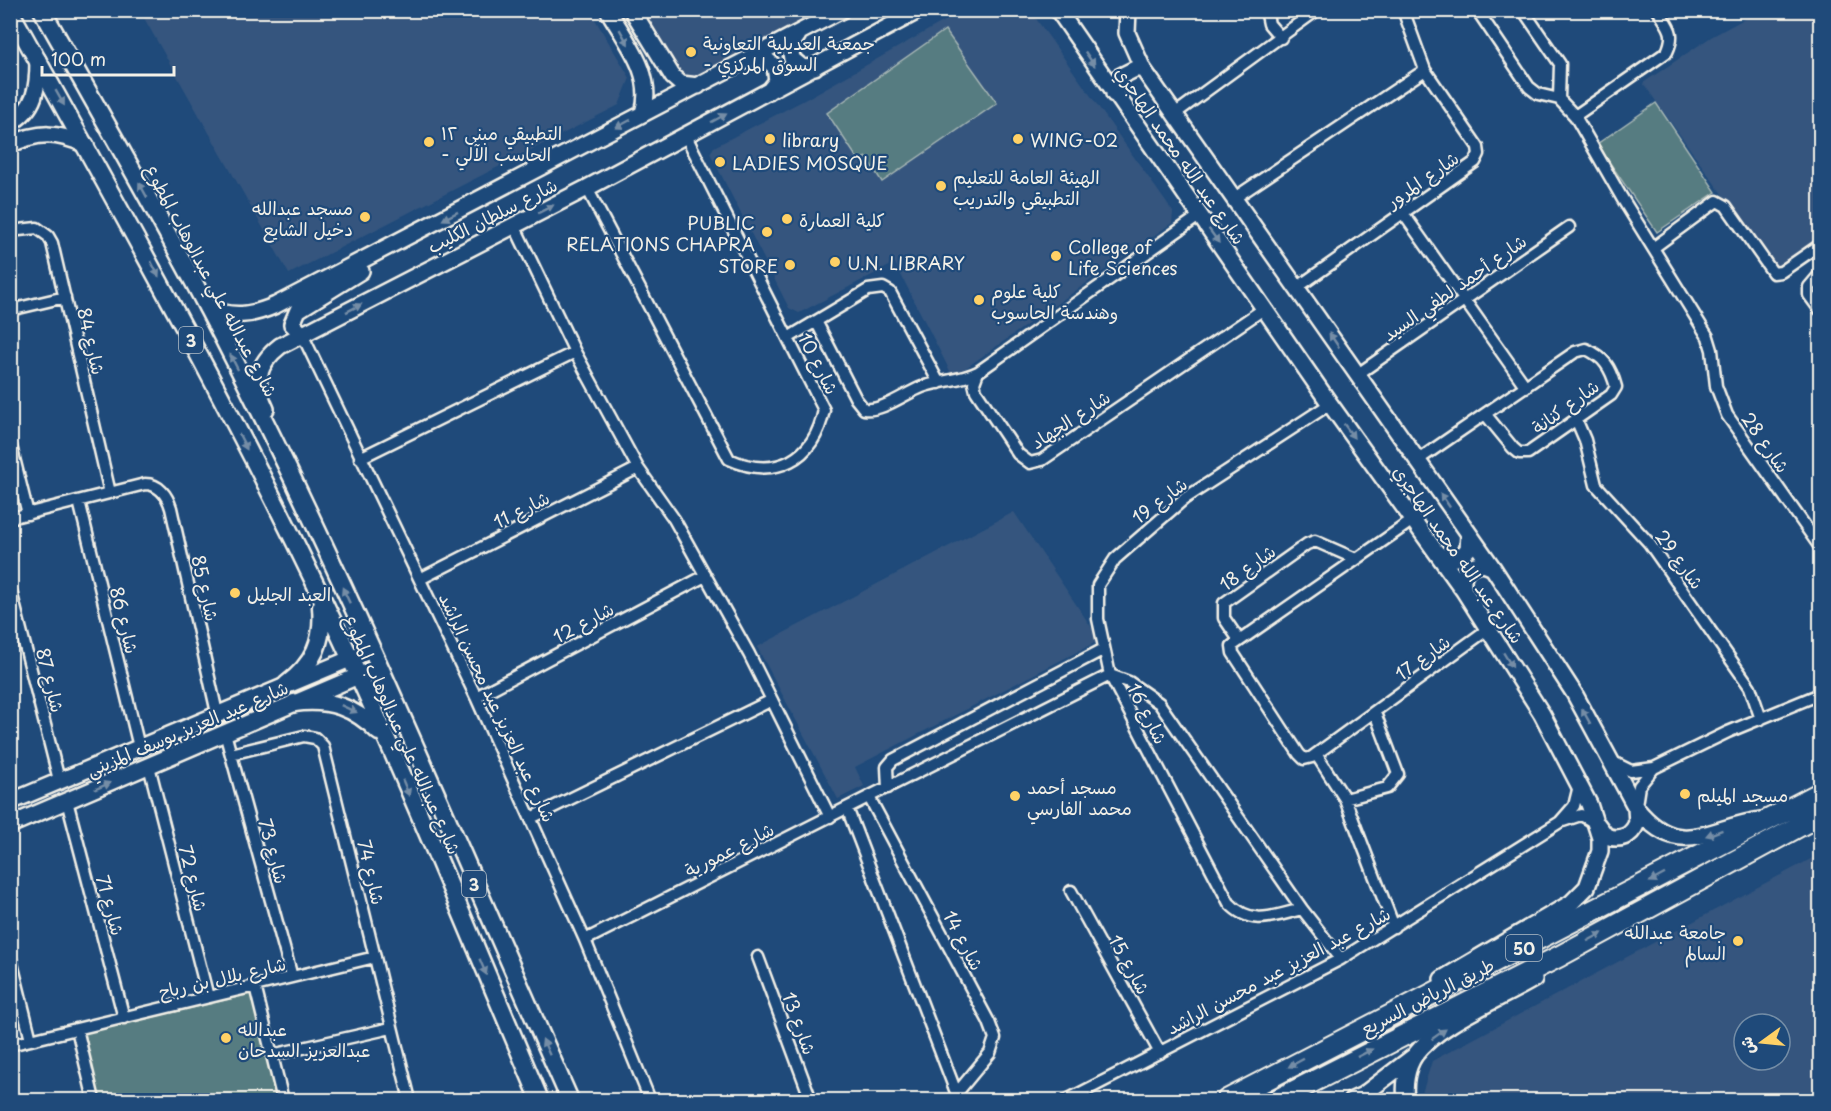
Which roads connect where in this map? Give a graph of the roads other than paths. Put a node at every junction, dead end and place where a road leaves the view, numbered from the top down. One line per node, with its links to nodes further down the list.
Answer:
1 (42, 10): 49 (main road, شارع عبدالله علي عبدالوهاب المطوع / 3, one-way to 1)
2 (608, 10): 20 (street, one-way to 20)
3 (632, 10): 17 (street)
4 (842, 10): 15 (street, شارع سلطان الكليب)
5 (920, 10): 21 (street, شارع سلطان الكليب)
6 (1058, 10): 26 (street, شارع عبد الله محمد الهاجري, one-way to 26)
7 (1128, 10): 22 (street, شارع عبد الله محمد الهاجري)
8 (1266, 10): 16 (street)
9 (1317, 10): 16 (street)
10 (1403, 10): 23 (street, شارع المرور)
11 (1478, 10): 27 (street)
12 (1523, 10): 27 (street)
13 (1658, 10): 30 (street)
14 (10, 11): 19 (main road, شارع عبدالله علي عبدالوهاب المطوع / 3)
15 (798, 35): 18 (street, شارع سلطان الكليب); 21 (street)
16 (1281, 38): 29 (street)
17 (657, 54): 20 (street); 24 (street)
18 (752, 59): 24 (street, شارع سلطان الكليب); 25 (street)
19 (38, 60): 31 (street); 34 (main road, شارع عبدالله علي عبدالوهاب المطوع / 3, one-way to 34)
20 (639, 64): 28 (street)
21 (816, 67): 25 (street, شارع سلطان الكليب)
22 (1143, 69): 26 (street); 29 (street, شارع عبد الله محمد الهاجري)
23 (1425, 70): 36 (street); 37 (street, شارع المرور)
24 (698, 86): 28 (street, شارع سلطان الكليب)
25 (769, 92): 32 (street, شارع سلطان الكليب, one-way to 25)
26 (1114, 94): 38 (street, شارع عبد الله محمد الهاجري)
27 (1559, 99): 30 (street, شارع 28)
28 (643, 113): 42 (street, شارع سلطان الكليب, one-way to 42)
29 (1176, 113): 36 (street, شارع عبد الله محمد الهاجري)
30 (1575, 116): 44 (street, شارع 28)
31 (10, 123)
32 (686, 136): 35 (street, شارع سلطان الكليب); 55 (street, شارع 10)
33 (11, 140): 34 (street)
34 (86, 145): 82 (main road, شارع عبدالله علي عبدالوهاب المطوع / 3, one-way to 82)
35 (587, 188): 39 (street, شارع سلطان الكليب, one-way to 35); 55 (street, شارع 10)
36 (1236, 197): 46 (street, شارع عبد الله محمد الهاجري)
37 (1403, 213): 46 (street, شارع المرور); 48 (street)
38 (1199, 216): 50 (street, شارع عبد الله محمد الهاجري, one-way to 50); 57 (street)
39 (514, 225): 54 (street, شارع سلطان الكليب, one-way to 39); 56 (street)
40 (1569, 227): 48 (street, شارع أحمد لطفي السيد)
41 (10, 231): 47 (street, شارع 84)
42 (414, 234): 49 (street, شارع سلطان الكليب); 54 (street)
43 (1821, 245): 44 (street)
44 (1653, 248): 74 (street, شارع 28)
45 (1821, 274): 52 (street)
46 (1298, 287): 58 (street, شارع عبد الله محمد الهاجري, one-way to 46)
47 (65, 297): 51 (street); 68 (street, شارع 84)
48 (1464, 300): 58 (street, شارع أحمد لطفي السيد); 60 (street)
49 (207, 308): 75 (main road, شارع عبدالله علي عبدالوهاب المطوع / 3, one-way to 49)
50 (1265, 308): 57 (street, شارع الجهاد); 61 (street, شارع عبد الله محمد الهاجري)
51 (10, 310)
52 (1821, 310)
53 (816, 321): 55 (street); 59 (street); 59 (street)
54 (302, 334): 65 (street, شارع عبد العزيز عبد محسن الراشد); 75 (street, شارع سلطان الكليب)
55 (788, 338)
56 (575, 352): 65 (street); 67 (street)
57 (978, 372): 59 (street)
58 (1358, 374): 66 (street, شارع عبد الله محمد الهاجري)
59 (939, 382)
60 (1526, 387): 62 (street, شارع كنانة); 63 (street, شارع كنانة)
61 (1330, 404): 72 (street, شارع عبد الله محمد الهاجري, one-way to 72); 86 (street, شارع 19)
62 (1486, 416): 63 (street, شارع كنانة); 66 (street, شارع كنانة)
63 (1576, 419): 99 (street, شارع 29)
64 (10, 442): 70 (street)
65 (360, 458): 80 (street, شارع عبد العزيز عبد محسن الراشد)
66 (1418, 460): 73 (street, شارع عبد الله محمد الهاجري, one-way to 66)
67 (638, 468): 79 (street); 80 (street, شارع 11)
68 (110, 493): 69 (street); 98 (street, شارع 85)
69 (78, 501): 70 (street); 102 (street, شارع 86)
70 (28, 514): 71 (street)
71 (10, 519)
72 (1413, 520): 76 (street, شارع عبد الله محمد الهاجري); 77 (street)
73 (1469, 535): 76 (street); 78 (street, شارع عبد الله محمد الهاجري)
74 (1821, 548)
75 (325, 549): 87 (main road, شارع عبدالله علي عبدالوهاب المطوع / 3, one-way to 75)
76 (1437, 553): 83 (street, شارع عبد الله محمد الهاجري)
77 (1356, 559): 85 (street); 85 (street, شارع 18)
78 (1493, 568): 83 (street); 107 (street, شارع عبد الله محمد الهاجري, one-way to 78)
79 (705, 576): 94 (street, شارع 12); 95 (street)
80 (420, 579): 94 (street, شارع عبد العزيز عبد محسن الراشد)
81 (10, 587): 110 (street, شارع 87)
82 (317, 589): 88 (main road, شارع عبدالله علي عبدالوهاب المطوع / 3); 92 (main road)
83 (1464, 591): 84 (street, شارع عبد الله محمد الهاجري)
84 (1488, 629): 97 (street, شارع 17); 111 (street, شارع عبد الله محمد الهاجري, one-way to 111)
85 (1239, 640): 105 (street)
86 (1104, 649): 90 (street, شارع 19); 112 (street)
87 (371, 650): 88 (street, شارع عبد العزيز يوسف المزيني); 89 (main road, شارع عبدالله علي عبدالوهاب المطوع / 3)
88 (350, 659): 91 (main road, شارع عبدالله علي عبدالوهاب المطوع / 3); 92 (street, شارع عبد العزيز يوسف المزيني)
89 (379, 667): 91 (street, شارع عبد العزيز يوسف المزيني); 155 (main road, شارع عبدالله علي عبدالوهاب المطوع / 3, one-way to 89)
90 (1110, 675): 112 (street, شارع عمورية); 129 (street, شارع 16); 129 (street, شارع 16)
91 (358, 676): 96 (street, شارع عبد العزيز يوسف المزيني); 103 (main road, شارع عبدالله علي عبدالوهاب المطوع / 3)
92 (286, 685): 98 (street, شارع عبد العزيز يوسف المزيني)
93 (1821, 694): 99 (street)
94 (476, 697): 122 (street, شارع عبد العزيز عبد محسن الراشد)
95 (771, 700): 121 (street); 122 (street)
96 (294, 703): 100 (street, شارع عبد العزيز يوسف المزيني); 103 (main road, one-way to 103)
97 (1375, 712): 105 (street, شارع 17); 116 (street)
98 (217, 713): 101 (street, شارع عبد العزيز يوسف المزيني)
99 (1761, 719): 109 (street)
100 (225, 733): 104 (street, شارع 73); 106 (street, شارع عبد العزيز يوسف المزيني)
101 (159, 738): 102 (street, شارع عبد العزيز يوسف المزيني); 106 (street)
102 (139, 747): 110 (street, شارع عبد العزيز يوسف المزيني)
103 (389, 748): 154 (main road, شارع عبدالله علي عبدالوهاب المطوع / 3, one-way to 154)
104 (231, 754): 134 (street, شارع 74); 137 (street, شارع 73)
105 (1316, 754): 116 (street)
106 (167, 759): 108 (street, شارع عبد العزيز يوسف المزيني)
107 (1610, 761): 109 (street); 119 (street, شارع عبد الله محمد الهاجري)
108 (149, 766): 117 (street, شارع عبد العزيز يوسف المزيني, one-way to 108); 139 (street, شارع 72)
109 (1654, 768): 119 (street)
110 (59, 780): 115 (street, شارع عبد العزيز يوسف المزيني)
111 (1579, 783): 125 (street, شارع عبد العزيز عبد محسن الراشد); 126 (street, شارع عبد الله محمد الهاجري)
112 (888, 788): 114 (street, شارع عمورية)
113 (1821, 793): 123 (highway, طريق الرياض السريع / 50)
114 (869, 797): 118 (street, شارع عمورية); 150 (street, شارع 14)
115 (17, 799): 120 (street)
116 (1345, 799): 130 (street)
117 (67, 801): 120 (street, شارع عبد العزيز يوسف المزيني); 140 (street, شارع 71)
118 (847, 808): 121 (street, شارع عمورية); 150 (street, شارع 14)
119 (1636, 808): 123 (street, شارع عبد الله محمد الهاجري, one-way to 119); 126 (street)
120 (34, 815): 127 (street, شارع عبد العزيز يوسف المزيني)
121 (830, 817): 131 (street, شارع عمورية)
122 (531, 818): 131 (street, شارع عبد العزيز عبد محسن الراشد)
123 (1770, 818): 145 (highway, طريق الرياض السريع / 50, one-way to 145)
124 (1816, 818): 133 (highway, طريق الرياض السريع / 50, one-way to 124)
125 (1560, 822): 126 (street, شارع عبد العزيز عبد محسن الراشد); 130 (street, شارع عبد العزيز عبد محسن الراشد)
126 (1597, 824): 145 (street, شارع عبد الله محمد الهاجري)
127 (10, 825)
128 (1071, 891): 146 (street, شارع 15)
129 (1302, 909): 136 (street, شارع 16)
130 (1394, 927): 136 (street, شارع عبد العزيز عبد محسن الراشد)
131 (585, 940): 156 (street, شارع عبد العزيز عبد محسن الراشد)
132 (10, 956): 143 (street)
133 (1560, 956): 148 (street, one-way to 133); 149 (highway, طريق الرياض السريع / 50, one-way to 133)
134 (375, 957): 137 (street, شارع بلال بن رباح); 141 (street, شارع 74)
135 (758, 957): 157 (street, شارع 13)
136 (1341, 959): 146 (street, شارع عبد العزيز عبد محسن الراشد)
137 (292, 977): 138 (street, شارع بلال بن رباح)
138 (255, 986): 139 (street, شارع بلال بن رباح); 147 (street)
139 (208, 998): 140 (street, شارع بلال بن رباح)
140 (124, 1018): 142 (street, شارع بلال بن رباح)
141 (392, 1028): 147 (street); 153 (street, شارع 74)
142 (77, 1029): 143 (street, شارع بلال بن رباح); 151 (street)
143 (31, 1040): 144 (street, شارع بلال بن رباح)
144 (10, 1045)
145 (1325, 1047): 159 (highway, طريق الرياض السريع / 50, one-way to 159)
146 (1160, 1053): 158 (street, شارع عبد العزيز عبد محسن الراشد)
147 (272, 1055): 152 (street)
148 (1415, 1056): 162 (street); 163 (street)
149 (1306, 1085): 160 (highway, طريق الرياض السريع / 50); 161 (highway)
150 (957, 1097)
151 (94, 1101)
152 (283, 1101)
153 (410, 1101)
154 (540, 1101)
155 (570, 1101)
156 (650, 1101)
157 (811, 1101)
158 (1067, 1101)
159 (1227, 1101)
160 (1277, 1101)
161 (1291, 1101)
162 (1352, 1101)
163 (1406, 1101)

